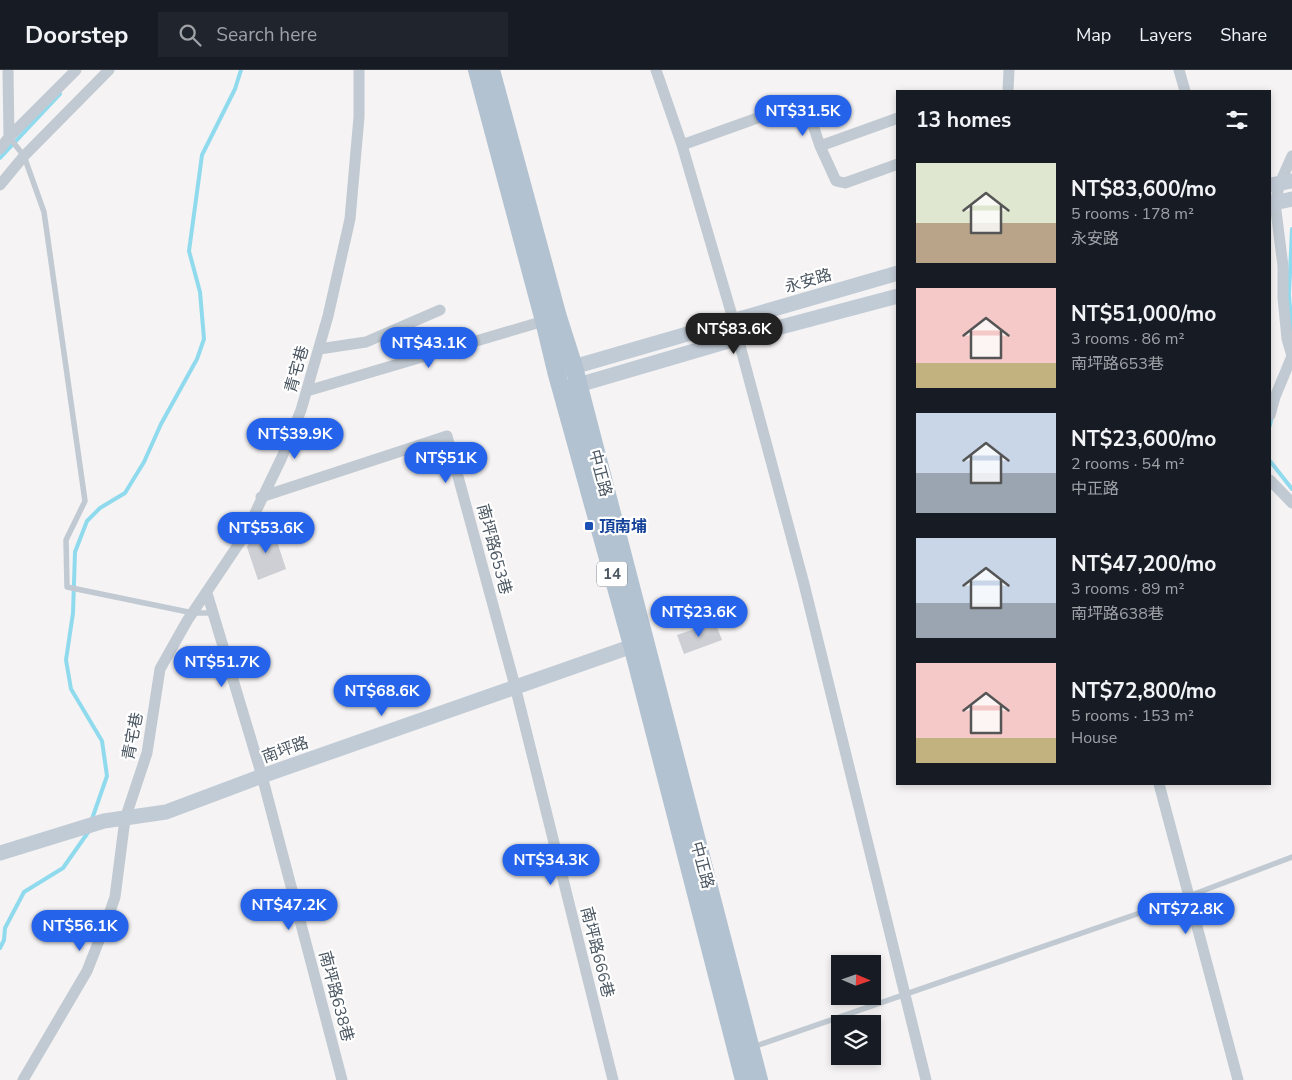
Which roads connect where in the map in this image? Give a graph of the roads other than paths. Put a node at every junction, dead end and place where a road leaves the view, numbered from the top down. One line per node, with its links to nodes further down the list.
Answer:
1 (8, 70): 13 (street)
2 (76, 70): 13 (street)
3 (109, 70): 17 (street)
4 (359, 70): 30 (street, 青宅巷)
5 (477, 70): 28 (main road, 中正路 / 14)
6 (491, 70): 31 (main road, 中正路 / 14)
7 (656, 70): 14 (street)
8 (1009, 70): 10 (street)
9 (1180, 70): 11 (street)
10 (1008, 90)
11 (1185, 90)
12 (896, 119): 15 (street)
13 (9, 137): 16 (street); 17 (lane)
14 (682, 145): 15 (street); 27 (street)
15 (820, 146): 19 (street)
16 (0, 149)
17 (24, 156): 21 (street); 38 (lane)
18 (1292, 156): 20 (street)
19 (896, 165)
20 (1281, 183): 23 (street)
21 (0, 185)
22 (1292, 199): 23 (street)
23 (1272, 203): 33 (street)
24 (896, 274): 27 (street, 永安路)
25 (896, 297): 29 (street)
26 (440, 310): 30 (street)
27 (733, 320): 29 (street); 31 (street, 永安路)
28 (544, 321): 31 (main road, 中正路 / 14); 32 (street)
29 (737, 338): 31 (street); 48 (street)
30 (319, 349): 32 (street, 青宅巷)
31 (571, 380): 40 (main road, 中正路 / 14)
32 (307, 391): 35 (street, 青宅巷)
33 (1271, 410)
34 (1271, 481): 36 (street)
35 (261, 497): 37 (street, 青宅巷); 41 (street, 南坪路653巷)
36 (1292, 503)
37 (207, 593): 38 (street, 青宅巷); 39 (street, 南坪路638巷)
38 (193, 612): 39 (lane); 44 (street, 青宅巷)
39 (214, 613): 42 (street, 南坪路638巷)
40 (638, 643): 41 (street, 南坪路); 49 (main road, 中正路 / 14)
41 (515, 686): 42 (street, 南坪路); 52 (street, 南坪路666巷)
42 (262, 776): 44 (street, 南坪路); 51 (street, 南坪路638巷)
43 (1159, 785): 47 (street)
44 (125, 819): 45 (street, 南坪路); 50 (street, 青宅巷)
45 (0, 853)
46 (1292, 856): 47 (lane)
47 (1189, 896): 48 (lane); 56 (street)
48 (904, 996): 49 (lane); 55 (street)
49 (744, 1051): 53 (main road, 中正路 / 14); 54 (main road, 中正路 / 14)
50 (23, 1080)
51 (342, 1080)
52 (614, 1080)
53 (744, 1080)
54 (759, 1080)
55 (926, 1080)
56 (1238, 1080)

